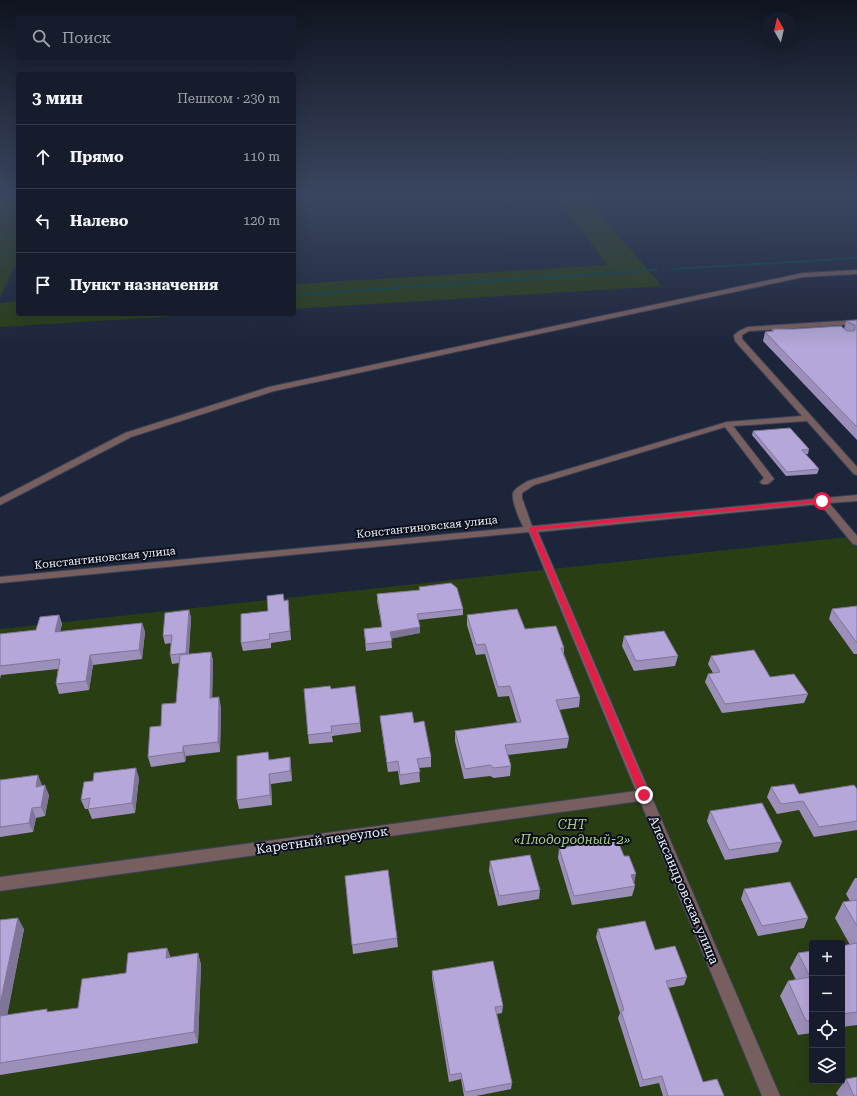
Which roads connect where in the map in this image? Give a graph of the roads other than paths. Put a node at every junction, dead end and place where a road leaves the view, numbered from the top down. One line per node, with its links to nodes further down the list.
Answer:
1 (857, 272): 13 (street)
2 (857, 322): 3 (street)
3 (833, 324): 4 (street); 5 (street)
4 (840, 330)
5 (740, 333): 6 (street); 7 (street)
6 (784, 335)
7 (808, 418): 8 (street, Александровская улица); 9 (street)
8 (727, 424): 10 (street); 14 (street, Александровская улица)
9 (856, 469)
10 (765, 482)
11 (857, 498): 12 (street, Константиновская улица)
12 (822, 501): 14 (street, Константиновская улица); 15 (street)
13 (0, 502)
14 (530, 529): 16 (street, Константиновская улица); 17 (street, Александровская улица)
15 (857, 542)
16 (0, 580)
17 (644, 795): 18 (street, Каретный переулок); 19 (street, Александровская улица)
18 (0, 884)
19 (771, 1096)

